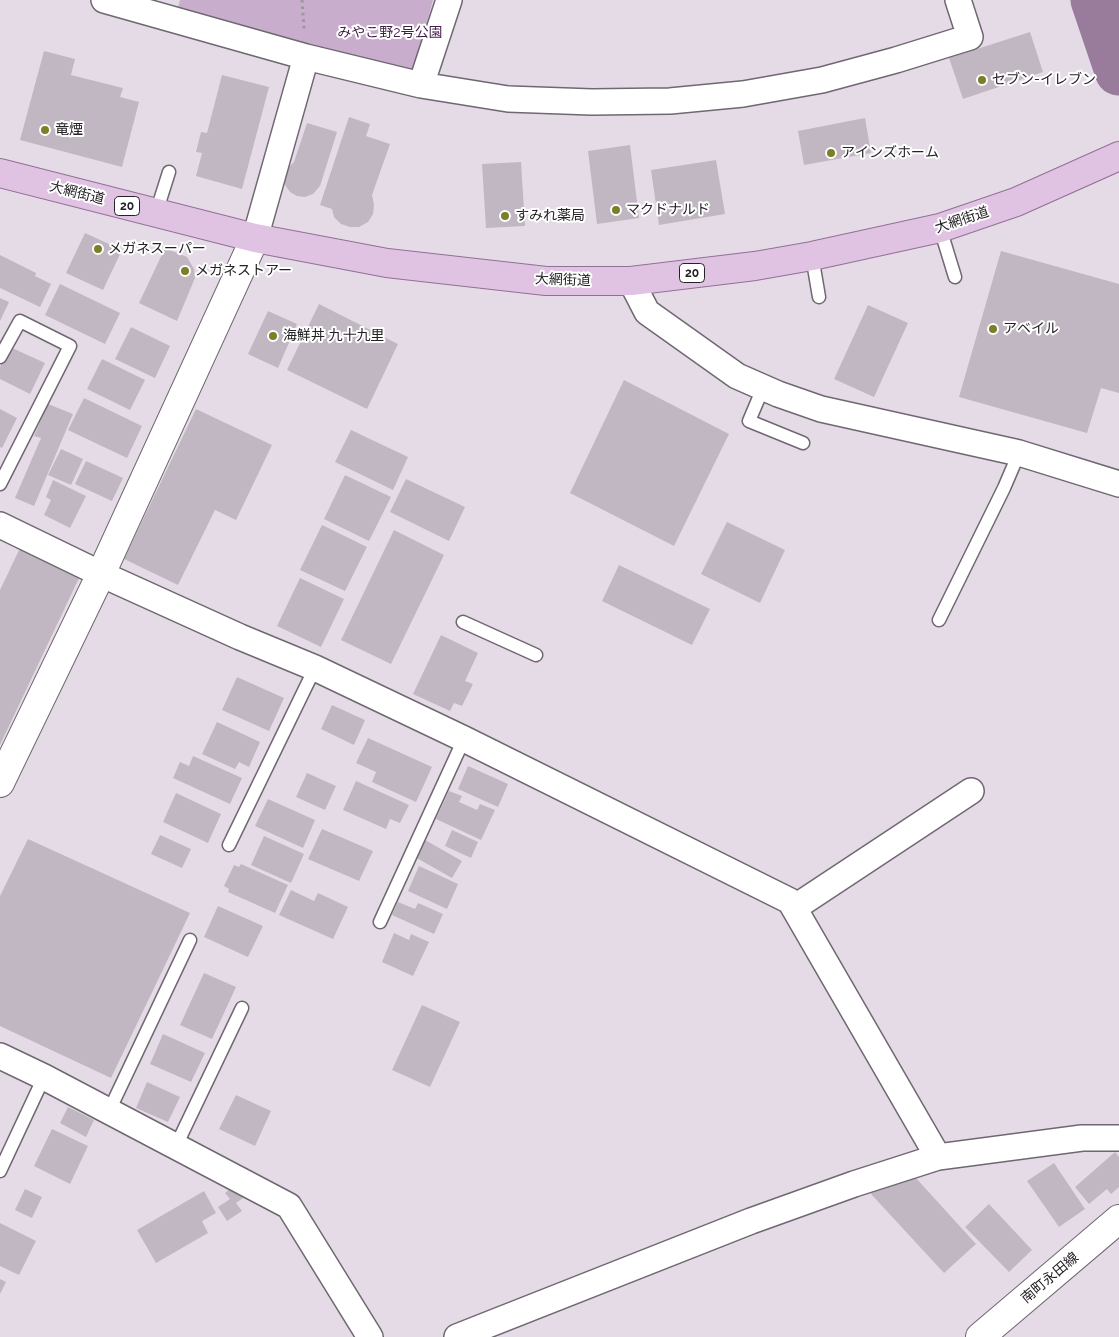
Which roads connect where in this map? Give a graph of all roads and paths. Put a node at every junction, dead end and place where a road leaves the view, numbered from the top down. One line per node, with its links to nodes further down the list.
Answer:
1 (104, 0): 4 (street)
2 (449, 0): 6 (street)
3 (958, 0): 6 (street)
4 (163, 8): 5 (street)
5 (306, 57): 6 (street); 12 (street)
6 (421, 85)
7 (1116, 157): 11 (main road, 大網街道 / 20)
8 (169, 172): 10 (lane)
9 (0, 173): 10 (main road, 大網街道 / 20)
10 (156, 214): 12 (main road, 大網街道 / 20)
11 (940, 228): 13 (main road, 大網街道 / 20); 14 (lane)
12 (255, 238): 15 (main road, 大網街道 / 20); 24 (street)
13 (812, 256): 15 (main road, 大網街道 / 20); 16 (lane)
14 (955, 277)
15 (630, 280): 18 (street)
16 (819, 297)
17 (0, 357): 21 (lane)
18 (763, 388): 19 (lane); 20 (street)
19 (803, 443)
20 (1019, 453): 22 (street); 25 (lane)
21 (0, 484)
22 (1119, 484)
23 (0, 525): 24 (street)
24 (101, 574): 28 (street); 30 (street)
25 (939, 620)
26 (463, 622): 27 (lane)
27 (536, 655)
28 (315, 668): 29 (street); 32 (lane)
29 (464, 740): 33 (street); 34 (lane)
30 (0, 783)
31 (970, 791): 33 (street)
32 (229, 845)
33 (794, 908): 42 (street)
34 (380, 922)
35 (190, 940): 39 (lane)
36 (242, 1008): 41 (lane)
37 (0, 1056): 38 (street)
38 (44, 1077): 39 (street); 43 (lane)
39 (109, 1111): 41 (street)
40 (1119, 1138): 42 (street)
41 (176, 1146): 45 (street)
42 (938, 1157): 46 (street)
43 (0, 1171)
44 (1117, 1225): 47 (street, 南町永田線)
45 (370, 1337)
46 (457, 1337)
47 (980, 1337)

